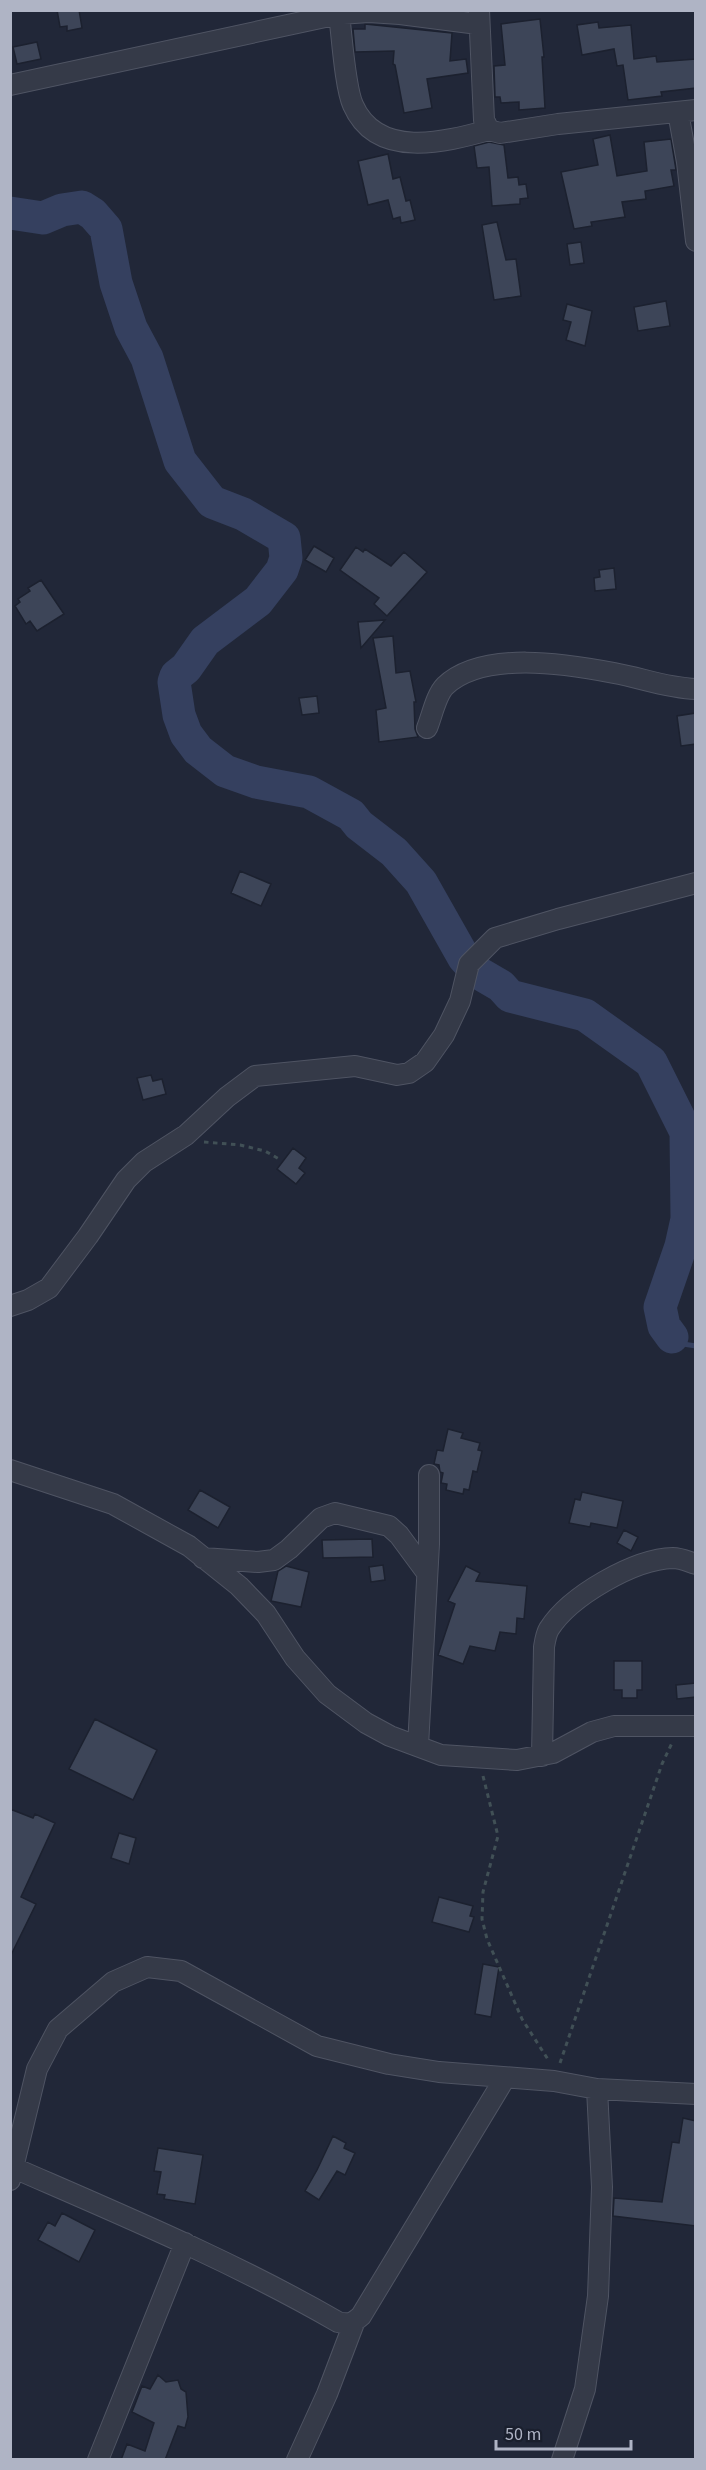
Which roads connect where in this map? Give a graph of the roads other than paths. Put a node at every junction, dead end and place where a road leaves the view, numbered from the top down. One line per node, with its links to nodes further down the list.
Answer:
1 (339, 14): 2 (street); 3 (street); 5 (street)
2 (478, 17): 5 (street)
3 (10, 85)
4 (687, 111): 5 (street); 6 (street)
5 (489, 130)
6 (696, 241)
7 (696, 689): 8 (street)
8 (427, 728)
9 (696, 884): 10 (street)
10 (10, 1306)
11 (10, 1470): 13 (street)
12 (429, 1474): 15 (street)
13 (202, 1558): 15 (street); 17 (street)
14 (696, 1564): 18 (street)
15 (427, 1573): 17 (street)
16 (693, 1726): 18 (street)
17 (418, 1746): 18 (street)
18 (542, 1756)
19 (505, 2078): 20 (street); 22 (street); 24 (street)
20 (597, 2089): 21 (street); 27 (street)
21 (696, 2094)
22 (12, 2174): 23 (street)
23 (185, 2243): 24 (street); 25 (street)
24 (354, 2323): 26 (street)
25 (98, 2460)
26 (297, 2460)
27 (562, 2460)

